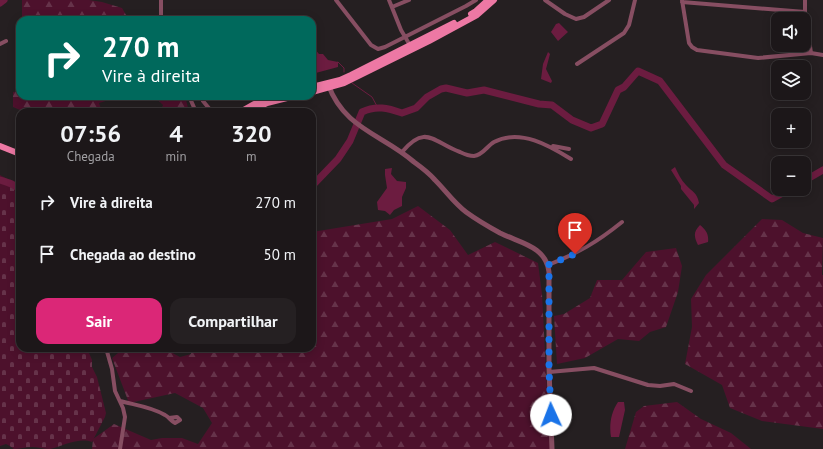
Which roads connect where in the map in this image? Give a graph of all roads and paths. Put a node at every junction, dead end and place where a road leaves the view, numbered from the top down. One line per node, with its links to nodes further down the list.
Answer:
1 (161, 0): 17 (street)
2 (336, 0): 18 (street)
3 (389, 0): 15 (street)
4 (409, 0): 15 (street)
5 (476, 0): 18 (street)
6 (488, 0): 21 (main road)
7 (494, 0): 21 (main road)
8 (545, 0): 9 (street)
9 (609, 0)
10 (635, 0): 24 (street)
11 (729, 0): 14 (street)
12 (805, 0): 16 (street)
13 (682, 1): 14 (street); 22 (street)
14 (728, 6): 16 (street)
15 (392, 8): 18 (street)
16 (805, 12)
17 (161, 16)
18 (405, 37): 21 (street)
19 (6, 42): 20 (street)
20 (0, 44)
21 (411, 48): 25 (main road)
22 (811, 53): 23 (street)
23 (823, 55)
24 (577, 64)
25 (329, 85): 26 (main road); 27 (main road); 40 (street)
26 (316, 87)
27 (316, 90)
28 (266, 100): 32 (main road)
29 (279, 100): 33 (main road)
30 (203, 101): 31 (street)
31 (209, 108)
32 (248, 108)
33 (257, 108)
34 (0, 142): 37 (main road)
35 (549, 145): 38 (street); 40 (street); 41 (street)
36 (0, 146): 39 (main road)
37 (16, 148)
38 (569, 149)
39 (16, 152)
40 (402, 152): 43 (street)
41 (571, 159)
42 (622, 222): 43 (street)
43 (548, 265): 45 (street)
44 (107, 352): 47 (street)
45 (549, 372): 46 (street); 50 (street)
46 (691, 391)
47 (120, 401): 48 (street); 49 (street)
48 (169, 418)
49 (120, 449)
50 (552, 449)

